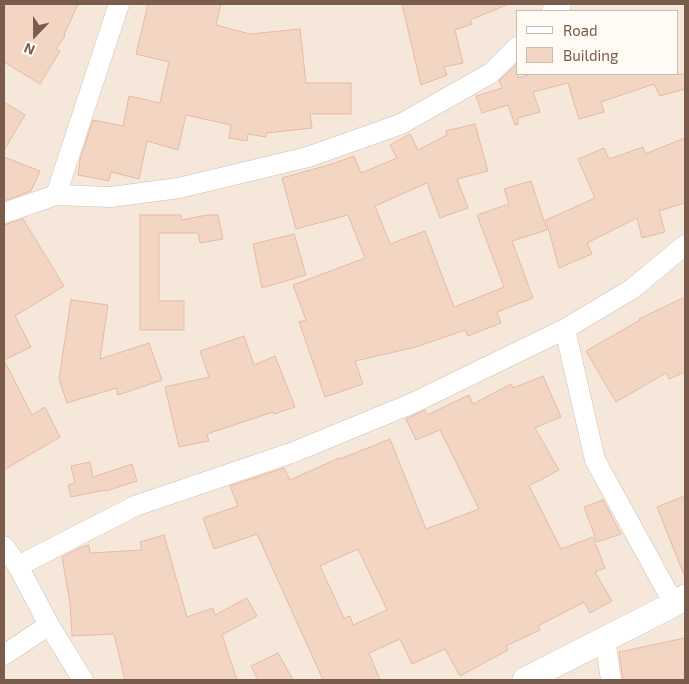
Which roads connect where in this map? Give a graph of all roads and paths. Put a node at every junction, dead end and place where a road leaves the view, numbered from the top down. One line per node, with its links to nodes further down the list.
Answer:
1 (119, 4): 3 (street)
2 (516, 48): 3 (street)
3 (56, 195): 4 (street)
4 (4, 214)
5 (685, 244): 6 (street)
6 (565, 329): 8 (street); 9 (street)
7 (4, 546): 8 (street)
8 (18, 566): 10 (street)
9 (680, 601): 11 (street)
10 (49, 625): 12 (street); 13 (street)
11 (605, 639): 14 (street); 15 (street)
12 (4, 655)
13 (83, 680)
14 (525, 680)
15 (612, 680)

